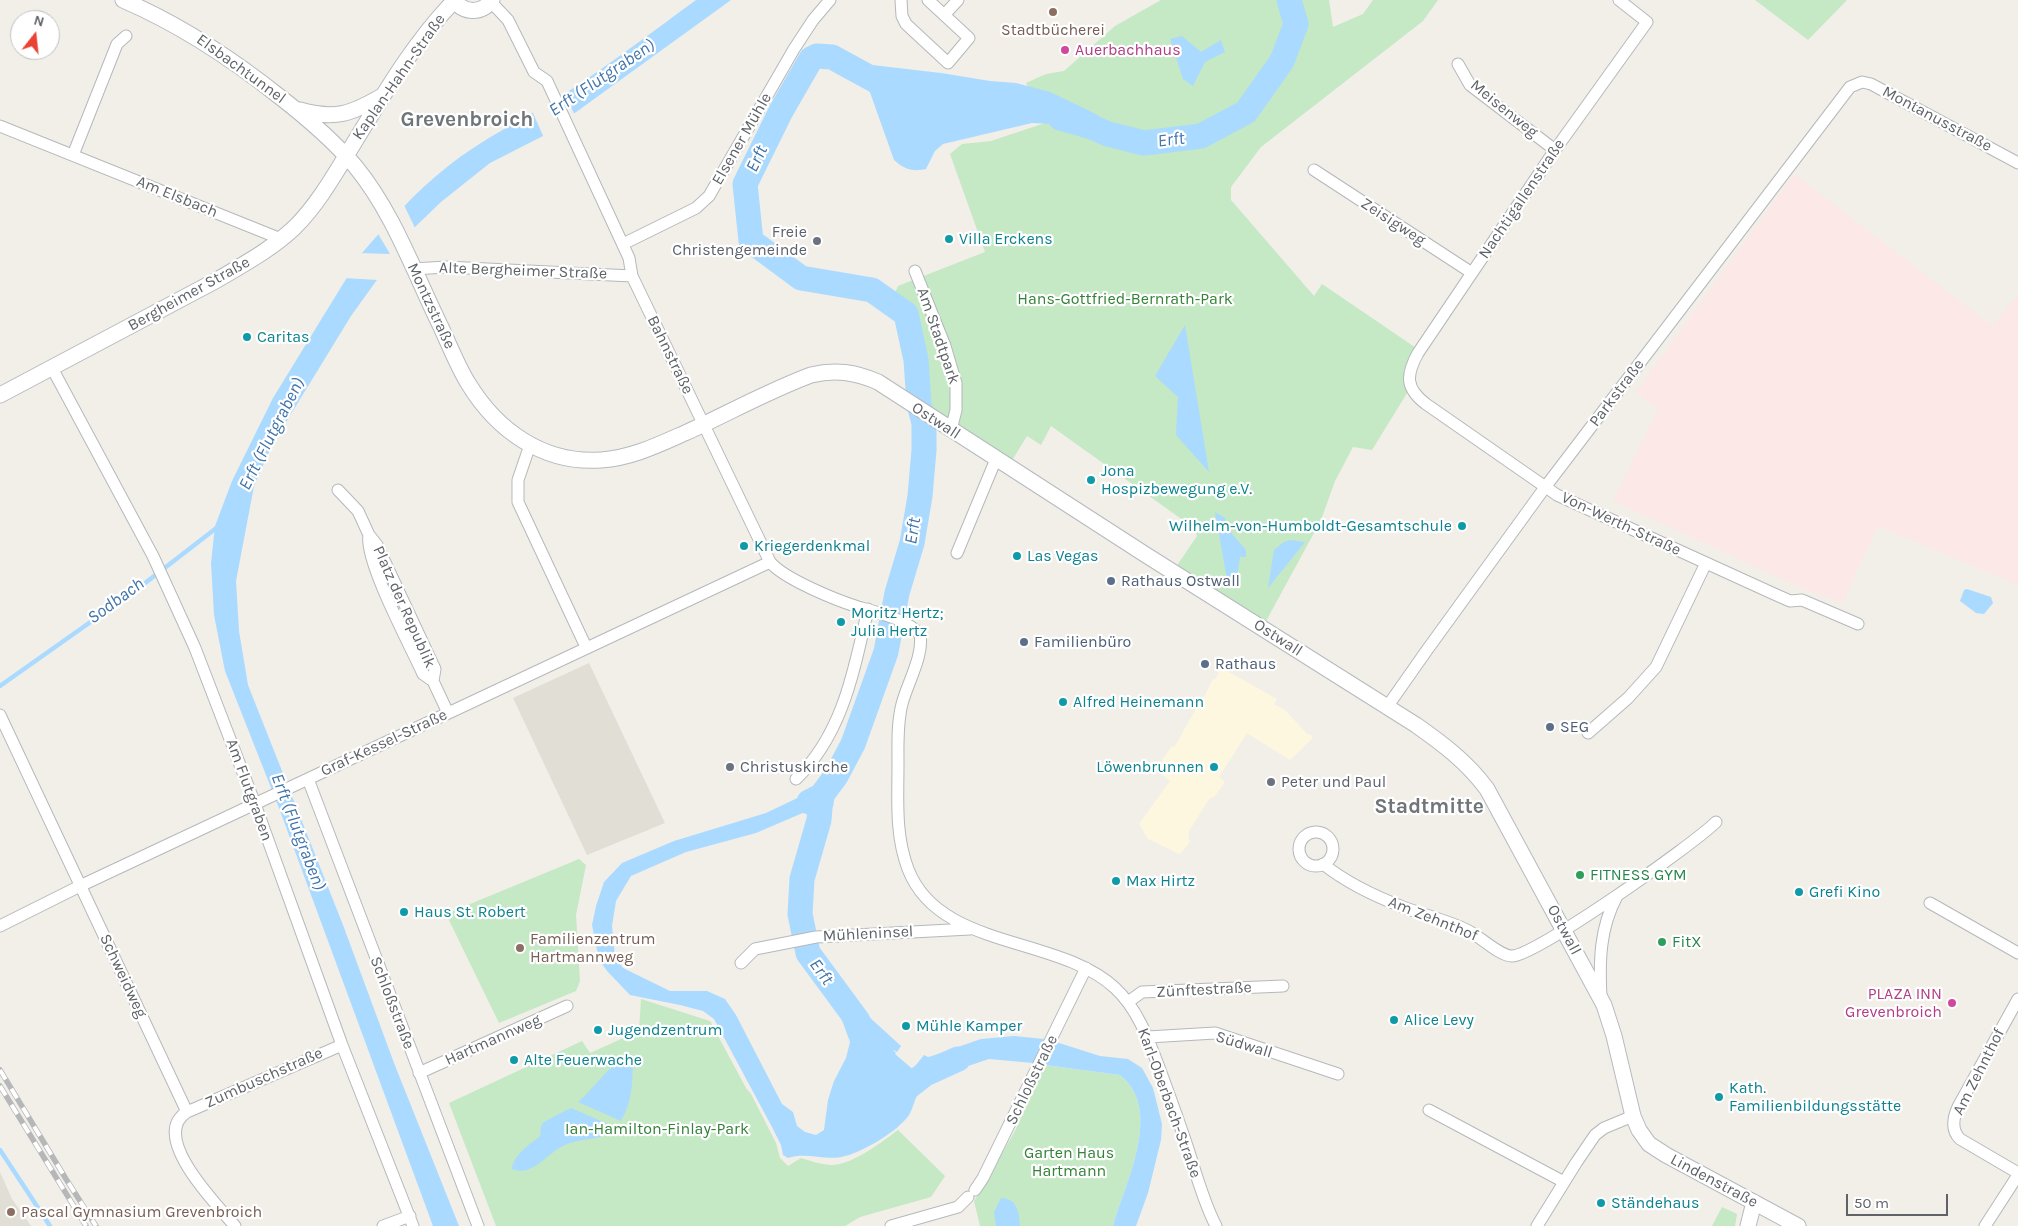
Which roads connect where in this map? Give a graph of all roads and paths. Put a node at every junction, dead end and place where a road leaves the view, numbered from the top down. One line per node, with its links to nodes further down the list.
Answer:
1 (123, 0): 14 (main road, Elsbachtunnel)
2 (454, 0): 8 (main road); 13 (main road, Kaplan-Hahn-Straße)
3 (830, 0): 22 (street, Elsener Mühle)
4 (902, 0): 9 (street)
5 (928, 0): 9 (street)
6 (958, 0): 9 (street)
7 (1618, 0): 16 (street, Nachtigallenstraße)
8 (492, 1): 22 (street, Bahnstraße)
9 (944, 15)
10 (126, 36): 17 (street)
11 (1458, 64): 16 (street, Meisenweg)
12 (1854, 85): 19 (street, Montanusstraße); 34 (street, Parkstraße)
13 (385, 94): 14 (main road); 18 (main road, Kaplan-Hahn-Straße)
14 (296, 109): 18 (main road, Elsbachtunnel)
15 (0, 126): 17 (street, Am Elsbach)
16 (1555, 150): 25 (street, Nachtigallenstraße)
17 (73, 155): 21 (street, Am Elsbach)
18 (346, 156): 21 (main road, Bergheimer Straße); 23 (main road, Montzstraße)
19 (2018, 163)
20 (1314, 170): 25 (street, Zeisigweg)
21 (281, 239): 27 (main road, Bergheimer Straße)
22 (622, 244): 26 (street, Bahnstraße)
23 (413, 269): 26 (street, Alte Bergheimer Straße); 32 (main road, Montzstraße)
24 (915, 271): 31 (street, Am Stadtpark)
25 (1472, 273): 28 (street, Nachtigallenstraße)
26 (632, 276): 30 (street, Bahnstraße)
27 (52, 368): 29 (main road, Bergheimer Straße); 49 (street, Am Flutgraben)
28 (1409, 383): 34 (street, Von-Werth-Straße)
29 (0, 395)
30 (704, 424): 31 (main road, Ostwall); 32 (main road, Montzstraße); 37 (street, Bahnstraße)
31 (951, 430): 33 (main road, Ostwall)
32 (530, 445): 42 (street)
33 (996, 459): 36 (street); 43 (main road, Ostwall)
34 (1546, 486): 38 (street, Von-Werth-Straße); 43 (street, Parkstraße)
35 (338, 490): 44 (street, Platz der Republik)
36 (957, 553)
37 (770, 562): 39 (street, Bahnstraße); 42 (street, Graf-Kessel-Straße)
38 (1706, 563): 40 (street, Von-Werth-Straße); 46 (street)
39 (873, 611): 41 (street, Bahnstraße); 47 (street)
40 (1858, 624)
41 (920, 636): 56 (street, Karl-Oberbach-Straße)
42 (586, 647): 44 (street, Graf-Kessel-Straße)
43 (1387, 707): 57 (main road, Ostwall)
44 (448, 713): 48 (street, Graf-Kessel-Straße)
45 (0, 715): 52 (street, Schweidweg)
46 (1588, 733)
47 (796, 779)
48 (308, 780): 49 (street, Graf-Kessel-Straße); 68 (street, Schloßstraße)
49 (255, 804): 52 (street, Graf-Kessel-Straße); 67 (street, Am Flutgraben)
50 (1716, 822): 53 (street, Am Zehnthof)
51 (1323, 864): 57 (street, Am Zehnthof)
52 (80, 886): 55 (street, Graf-Kessel-Straße); 71 (street, Schweidweg)
53 (1618, 894): 57 (street, Am Zehnthof); 62 (street)
54 (1930, 903): 58 (street)
55 (0, 926)
56 (972, 929): 59 (street, Mühleninsel); 60 (street, Karl-Oberbach-Straße)
57 (1564, 929): 62 (main road, Ostwall)
58 (2018, 953)
59 (742, 963)
60 (1086, 968): 64 (street, Karl-Oberbach-Straße); 81 (street, Schloßstraße)
61 (1283, 986): 64 (street, Zünftestraße)
62 (1601, 998): 72 (main road, Ostwall)
63 (2018, 999): 74 (street, Am Zehnthof)
64 (1128, 1002): 66 (street, Karl-Oberbach-Straße)
65 (567, 1006): 68 (street, Hartmannweg)
66 (1148, 1037): 69 (street, Südwall); 82 (street, Karl-Oberbach-Straße)
67 (342, 1045): 71 (street, Zumbuschstraße); 77 (street, Am Flutgraben)
68 (418, 1073): 80 (street, Schloßstraße)
69 (1338, 1074)
70 (1429, 1110): 75 (street)
71 (187, 1112): 78 (street)
72 (1633, 1116): 73 (main road, Ostwall); 75 (street)
73 (1657, 1149): 76 (main road, Lindenstraße)
74 (2018, 1174): 86 (street)
75 (1564, 1182): 83 (street)
76 (1754, 1202): 84 (main road); 85 (main road, Lindenstraße)
77 (411, 1221): 79 (street)
78 (235, 1226)
79 (383, 1226)
80 (478, 1226)
81 (891, 1226)
82 (1216, 1226)
83 (1537, 1226)
84 (1748, 1226)
85 (1798, 1226)
86 (1985, 1226)

